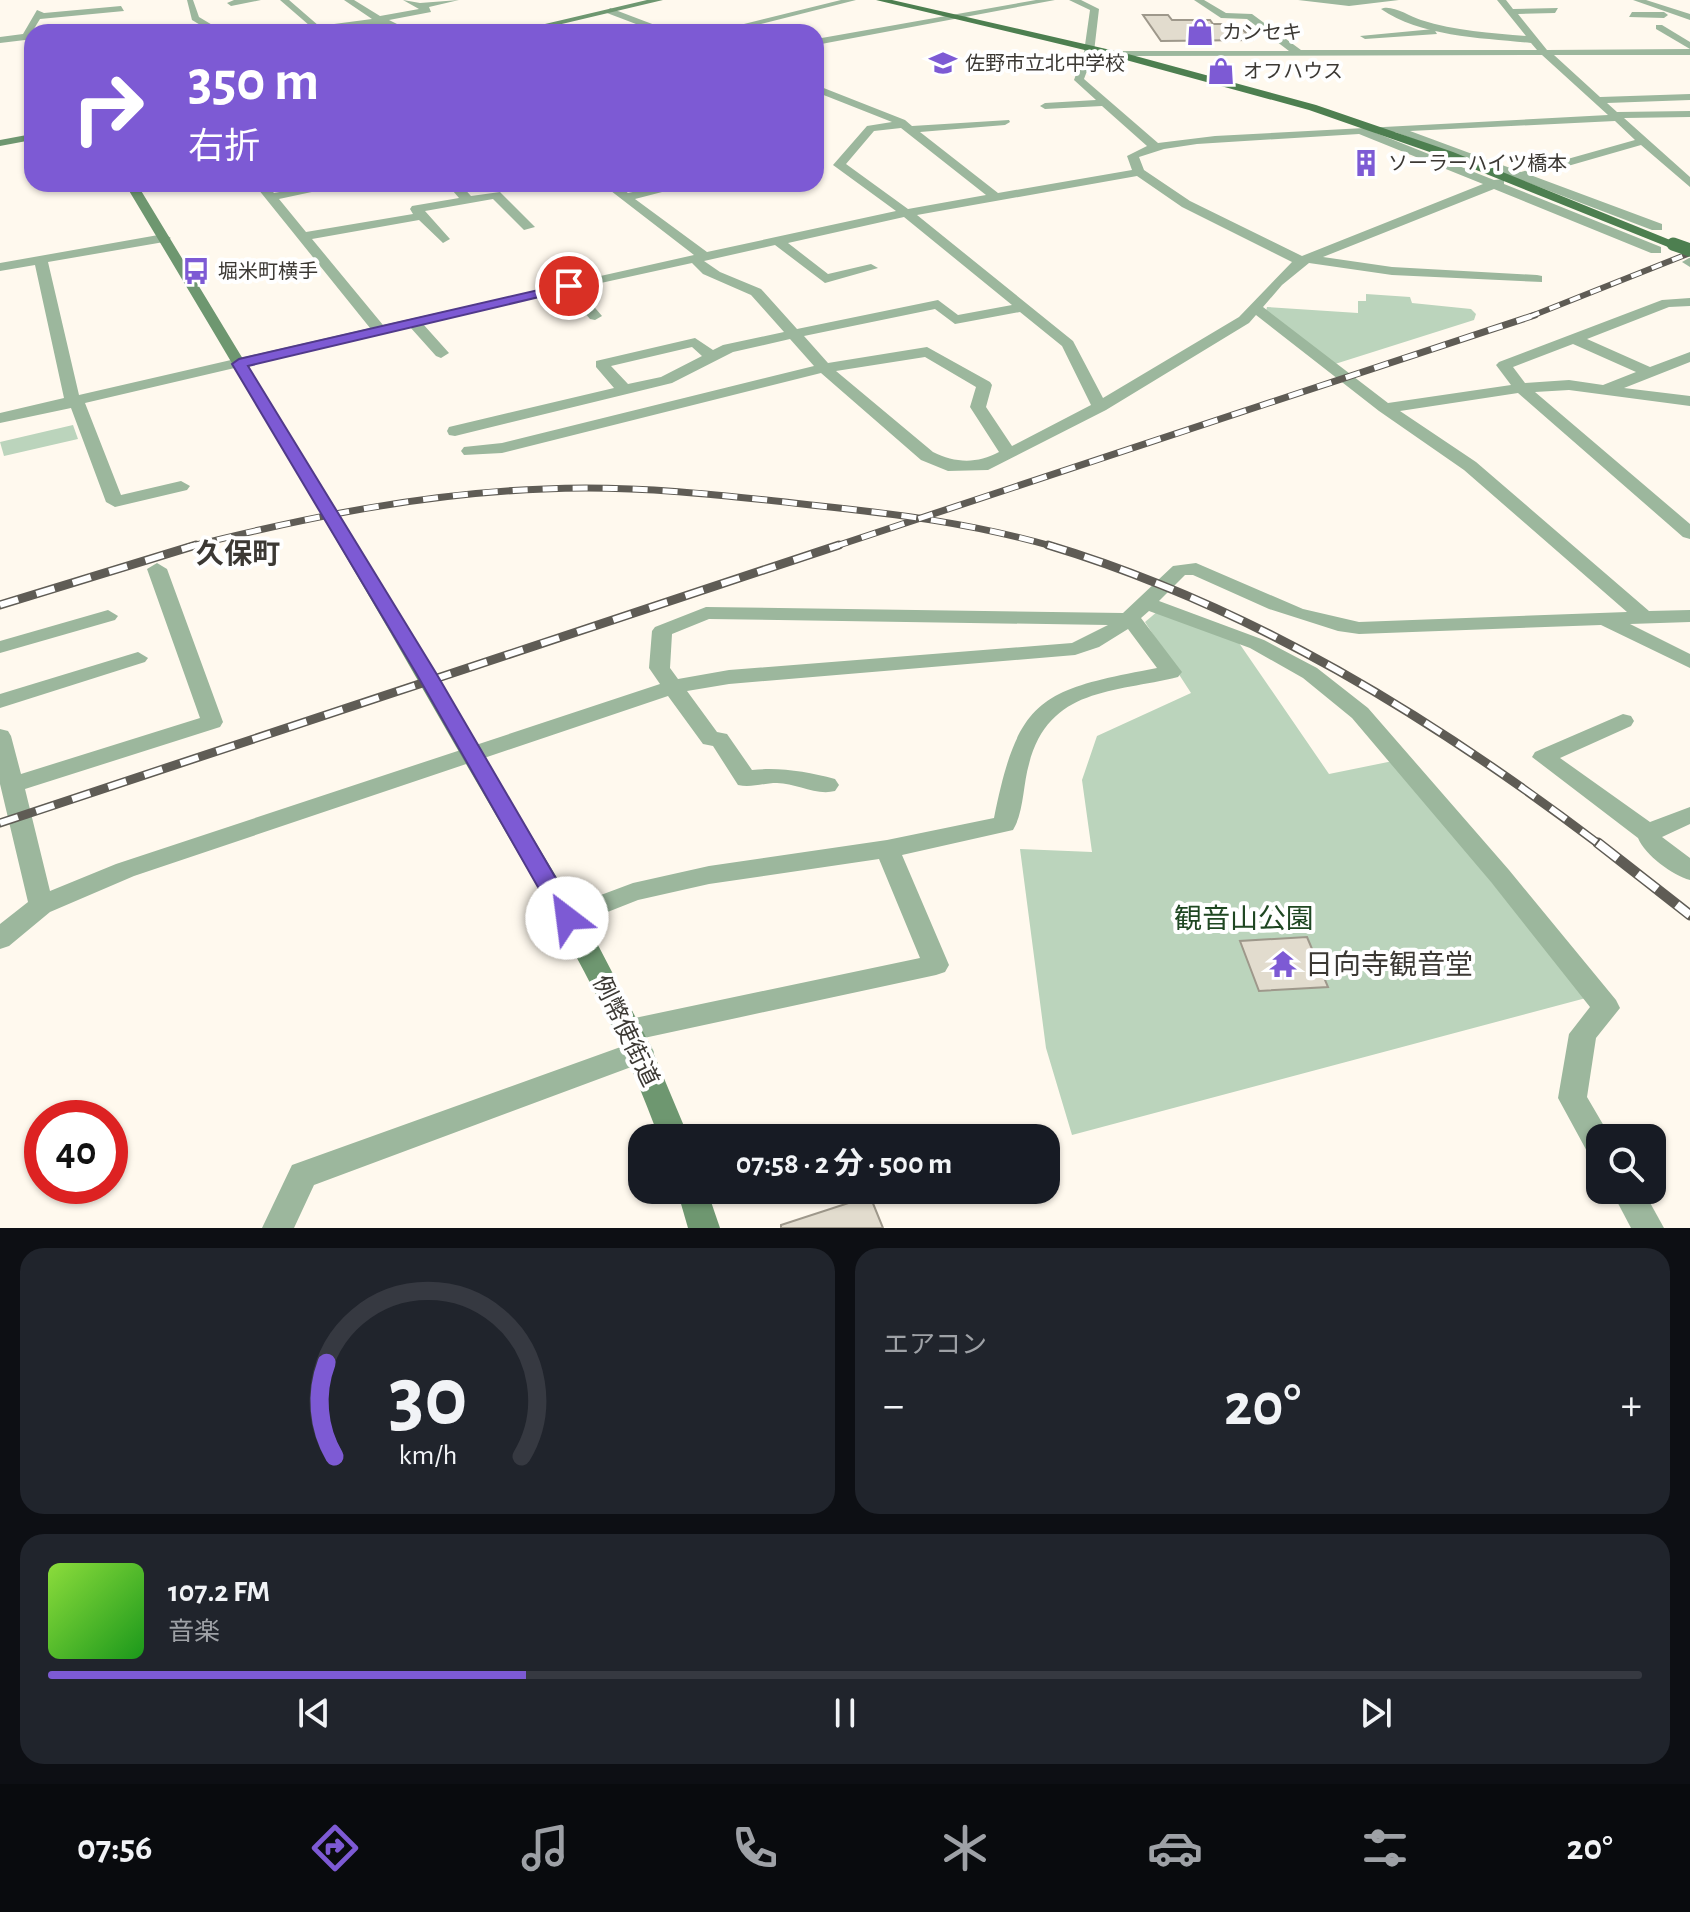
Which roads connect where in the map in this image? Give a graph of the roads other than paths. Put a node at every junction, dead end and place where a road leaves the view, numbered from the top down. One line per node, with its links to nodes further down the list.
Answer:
1 (257, 0): 17 (street)
2 (284, 0): 34 (street)
3 (348, 0): 29 (street)
4 (407, 0): 19 (street)
5 (455, 0): 19 (street)
6 (659, 0): 22 (street)
7 (852, 0): 39 (street)
8 (880, 0): 28 (main road)
9 (1051, 0): 28 (street)
10 (1073, 0): 49 (street)
11 (1198, 0): 53 (street)
12 (1302, 0): 13 (street)
13 (1395, 0)
14 (1501, 0): 24 (street)
15 (1637, 0): 26 (street)
16 (190, 2): 33 (street)
17 (231, 3)
18 (120, 4): 23 (street); 32 (street)
19 (418, 6): 29 (street)
20 (1385, 9): 41 (street)
21 (1555, 10): 24 (street)
22 (610, 11): 37 (street); 38 (street)
23 (86, 12): 30 (street); 31 (street)
24 (1511, 12): 45 (street)
25 (1632, 15): 26 (street)
26 (1676, 15): 27 (street)
27 (1690, 17)
28 (959, 18): 46 (street); 49 (main road)
29 (377, 20): 35 (street); 36 (street)
30 (32, 24)
31 (85, 24)
32 (125, 24)
33 (205, 24)
34 (311, 24)
35 (350, 24)
36 (391, 24)
37 (552, 24)
38 (644, 24)
39 (751, 24)
40 (1659, 27): 51 (street)
41 (1458, 31): 42 (street); 45 (street)
42 (1365, 36)
43 (24, 39): 44 (street)
44 (0, 40)
45 (1534, 40): 50 (street)
46 (824, 41)
47 (1563, 41): 48 (street)
48 (1593, 42)
49 (1090, 46): 52 (main road); 57 (street)
50 (1546, 46): 51 (street); 53 (street); 56 (street)
51 (1690, 49)
52 (1122, 54): 53 (street); 59 (main road)
53 (1299, 54)
54 (824, 91): 63 (street)
55 (1690, 97): 56 (street)
56 (1597, 100): 61 (street)
57 (1105, 103): 58 (street); 69 (street)
58 (1045, 106)
59 (1323, 111): 64 (street); 65 (street)
60 (1690, 114): 61 (street)
61 (1616, 116): 64 (street); 67 (street)
62 (1005, 122): 63 (street)
63 (908, 126): 82 (street); 84 (street)
64 (1383, 128): 65 (street); 71 (street); 93 (main road, bridge)
65 (1357, 129): 69 (street); 72 (street)
66 (24, 138): 68 (street)
67 (1644, 141): 71 (street); 73 (street)
68 (0, 143)
69 (1156, 148): 70 (street)
70 (1139, 172): 82 (street); 96 (street)
71 (1520, 176): 87 (street)
72 (1498, 183): 92 (street); 96 (street)
73 (1690, 183)
74 (136, 192): 89 (street, 例幣使街道)
75 (267, 192): 80 (street)
76 (299, 192): 80 (street)
77 (460, 192): 83 (street)
78 (619, 192): 81 (street)
79 (649, 192): 81 (street)
80 (271, 197): 88 (street)
81 (626, 197): 94 (street)
82 (997, 198): 84 (street)
83 (468, 200): 85 (street); 86 (street)
84 (906, 213): 91 (street); 102 (street)
85 (422, 216): 88 (street); 90 (street)
86 (529, 227)
87 (1657, 227)
88 (303, 237): 107 (street)
89 (164, 238): 95 (street); 113 (street, 例幣使街道)
90 (443, 239)
91 (778, 241): 94 (street); 98 (street)
92 (1656, 250)
93 (1690, 250)
94 (700, 258): 100 (street); 108 (street)
95 (41, 260): 97 (street); 120 (street)
96 (1304, 260): 99 (street); 103 (street)
97 (0, 267)
98 (871, 268)
99 (1537, 279)
100 (569, 286): 104 (street); 106 (street)
101 (1687, 302): 105 (street); 109 (street)
102 (1023, 307): 108 (street); 121 (street)
103 (1255, 307): 121 (street); 122 (street)
104 (595, 316)
105 (1690, 320)
106 (413, 322): 107 (street); 110 (street)
107 (379, 330): 113 (street)
108 (797, 335): 111 (street); 114 (street)
109 (1573, 338): 115 (street); 116 (street)
110 (441, 353)
111 (711, 356): 117 (street); 117 (street)
112 (1690, 357): 115 (street)
113 (239, 364): 120 (street); 142 (street, 例幣使街道)
114 (824, 368): 125 (street); 126 (street); 126 (street)
115 (1649, 372): 118 (street)
116 (1521, 388): 118 (street); 122 (street); 128 (street)
117 (625, 390): 124 (street)
118 (1605, 390): 119 (street)
119 (1690, 401)
120 (73, 402): 123 (street); 127 (street)
121 (1100, 407): 126 (street)
122 (1385, 408): 133 (street)
123 (0, 418)
124 (455, 431)
125 (470, 451)
126 (1009, 454)
127 (181, 486)
128 (1690, 533)
129 (157, 569): 143 (street)
130 (1138, 611): 134 (street); 138 (street); 138 (street); 147 (street); 154 (street)
131 (108, 616): 135 (street)
132 (1690, 616): 133 (street)
133 (1645, 618): 134 (street)
134 (1605, 619): 137 (street)
135 (0, 647)
136 (138, 658): 139 (street)
137 (1690, 662)
138 (672, 687): 142 (street); 144 (street)
139 (0, 701)
140 (1623, 721): 146 (street)
141 (0, 736): 143 (street)
142 (472, 754): 149 (street); 150 (street, 例幣使街道)
143 (12, 785): 149 (street)
144 (827, 785)
145 (1690, 815): 146 (street)
146 (1648, 833): 148 (street)
147 (887, 849): 150 (street); 152 (street)
148 (1690, 871)
149 (41, 905): 151 (street)
150 (567, 918): 152 (street, 例幣使街道)
151 (0, 939)
152 (635, 1041): 153 (street, 例幣使街道); 157 (street)
153 (668, 1124)
154 (1587, 1124)
155 (696, 1204): 158 (street)
156 (1634, 1204): 159 (street)
157 (278, 1228)
158 (704, 1228)
159 (1648, 1228)

